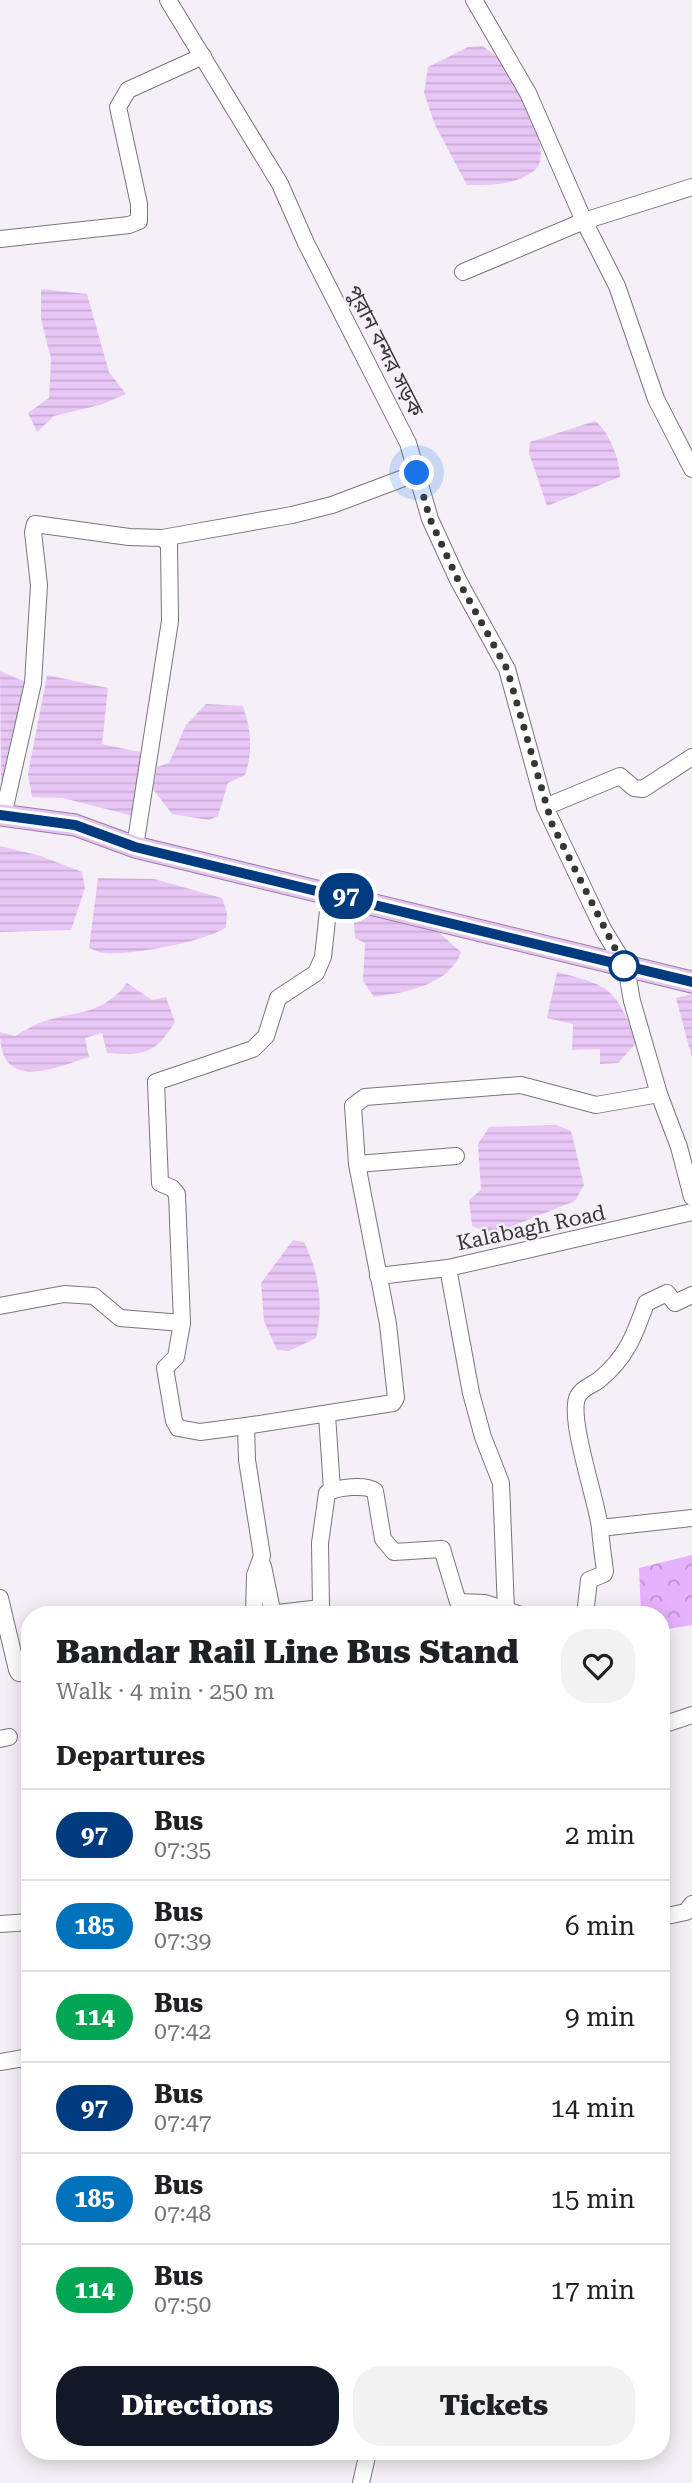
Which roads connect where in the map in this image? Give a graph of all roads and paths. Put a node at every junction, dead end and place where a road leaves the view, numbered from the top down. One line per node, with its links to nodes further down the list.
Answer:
1 (168, 0): 3 (street, পুরান বন্দর সড়ক)
2 (474, 0): 5 (street)
3 (203, 56): 6 (street); 9 (street, পুরান বন্দর সড়ক)
4 (692, 187): 5 (street)
5 (584, 221): 7 (street); 8 (street)
6 (0, 239)
7 (463, 272)
8 (692, 470)
9 (417, 473): 10 (street); 12 (street, পুরান বন্দর সড়ক)
10 (162, 538): 13 (street); 14 (street)
11 (692, 757): 12 (street)
12 (545, 807): 16 (street, পুরান বন্দর সড়ক)
13 (2, 815): 14 (main road)
14 (135, 847): 15 (main road)
15 (330, 892): 16 (main road); 27 (street)
16 (626, 967): 17 (main road); 18 (street)
17 (692, 982)
18 (659, 1094): 20 (street); 21 (street)
19 (456, 1156): 20 (street)
20 (357, 1164): 24 (street)
21 (692, 1197)
22 (692, 1212): 23 (street, Kalabagh Road)
23 (448, 1268): 24 (street, Kalabagh Road); 39 (street)
24 (377, 1276): 28 (street)
25 (692, 1295): 32 (street)
26 (0, 1306): 27 (street)
27 (182, 1323): 29 (street)
28 (327, 1415): 29 (street); 30 (street)
29 (246, 1426): 33 (street)
30 (332, 1490): 37 (street); 38 (street)
31 (692, 1518): 32 (street)
32 (600, 1528): 40 (street)
33 (262, 1556): 35 (street); 36 (street)
34 (0, 1598): 41 (street)
35 (254, 1606)
36 (270, 1606)
37 (322, 1606)
38 (493, 1606)
39 (512, 1606)
40 (586, 1606)
41 (21, 1673)
42 (692, 1715): 43 (street)
43 (670, 1722)
44 (692, 1904): 45 (street)
45 (670, 1915)
46 (21, 1923): 47 (street)
47 (0, 1924)
48 (21, 2058): 49 (street)
49 (0, 2062)
50 (366, 2460): 51 (street)
51 (361, 2483)

